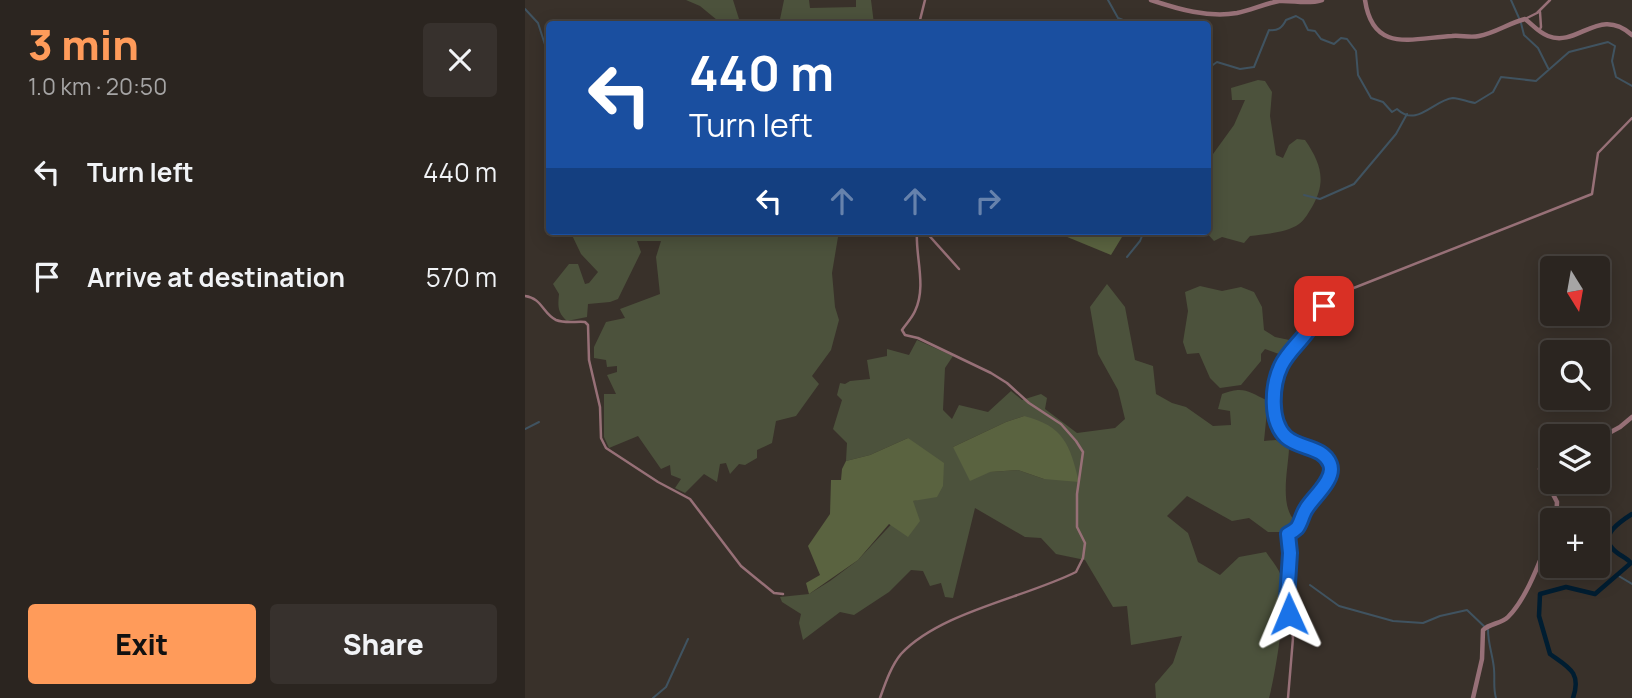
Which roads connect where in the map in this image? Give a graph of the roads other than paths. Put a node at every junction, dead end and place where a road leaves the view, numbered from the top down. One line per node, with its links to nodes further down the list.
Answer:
1 (925, 0): 8 (street)
2 (1151, 0): 3 (street)
3 (1322, 0)
4 (1366, 0): 7 (street)
5 (1549, 0): 6 (street)
6 (1541, 9): 7 (street); 9 (street)
7 (1525, 19): 9 (street)
8 (920, 21)
9 (1539, 31): 10 (street)
10 (1632, 35)
11 (1632, 118): 21 (street)
12 (916, 235): 20 (street)
13 (929, 235): 14 (street)
14 (959, 269)
15 (525, 296): 19 (street)
16 (1632, 417): 17 (street)
17 (1610, 432)
18 (1540, 557): 22 (street)
19 (783, 594)
20 (880, 698)
21 (1288, 698)
22 (1473, 698)

